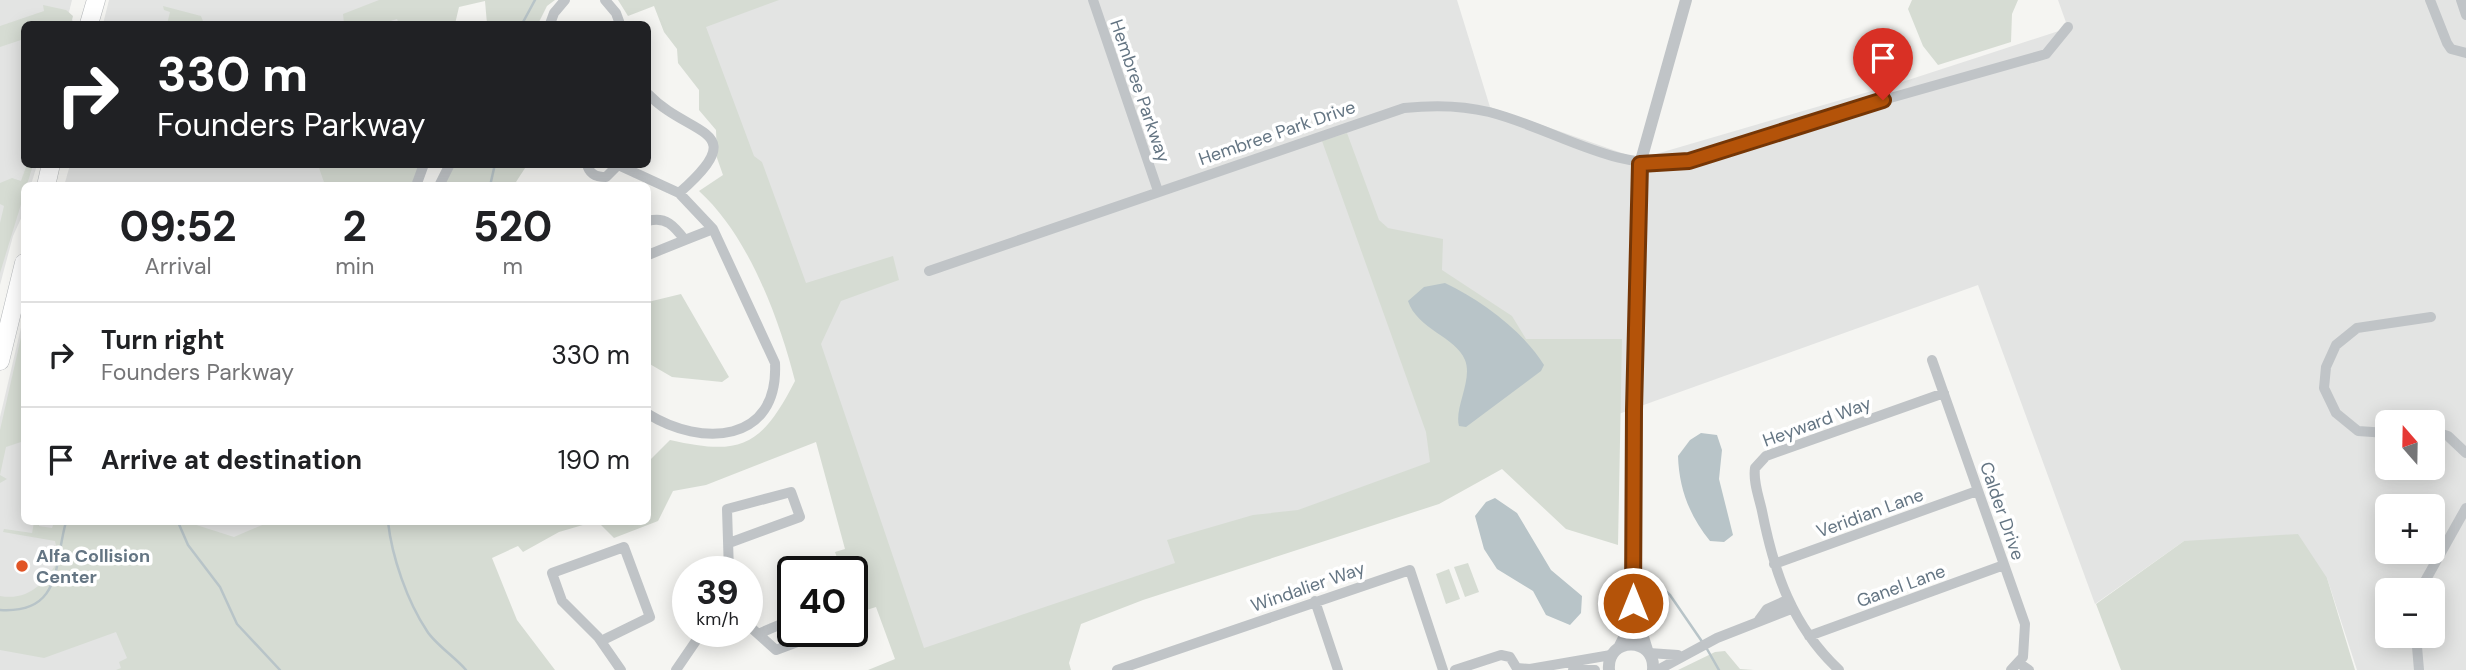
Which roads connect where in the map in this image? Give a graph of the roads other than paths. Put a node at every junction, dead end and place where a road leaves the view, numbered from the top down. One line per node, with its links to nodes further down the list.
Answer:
1 (96, 0): 9 (highway)
2 (565, 0): 10 (street)
3 (605, 0): 11 (street)
4 (1093, 0): 19 (street, Hembree Parkway)
5 (1686, 0): 15 (street)
6 (2430, 0): 13 (street)
7 (2461, 0): 8 (street)
8 (2466, 15)
9 (90, 21)
10 (551, 21)
11 (619, 21)
12 (2068, 27): 15 (street, Hembree Park Drive)
13 (2466, 53)
14 (651, 97): 20 (street)
15 (1640, 164): 19 (street, Hembree Park Drive); 43 (street)
16 (589, 168): 17 (street)
17 (615, 168)
18 (623, 168): 20 (street)
19 (1158, 191): 25 (street, Hembree Park Drive)
20 (678, 193): 22 (street)
21 (651, 221): 23 (street)
22 (713, 229): 23 (street); 31 (street)
23 (685, 240): 24 (street)
24 (651, 254)
25 (929, 271)
26 (21, 276): 29 (highway)
27 (2431, 317): 32 (street)
28 (1932, 360): 30 (street, Calder Drive)
29 (0, 361)
30 (1944, 393): 35 (street, Calder Drive); 39 (street, Heyward Way)
31 (651, 415)
32 (2375, 432)
33 (2445, 435): 34 (street)
34 (2466, 453)
35 (1978, 491): 39 (street, Veridian Lane); 40 (street, Calder Drive)
36 (2466, 508): 41 (street)
37 (729, 543): 37 (street); 38 (street)
38 (729, 556)
39 (1774, 564): 44 (street, Heyward Way)
40 (2004, 565): 45 (street, Ganel Lane); 54 (street, Calder Drive)
41 (2427, 578)
42 (1315, 601): 58 (street, Windalier Way); 59 (street); 60 (street, Windalier Way)
43 (1633, 603): 51 (street); 52 (street)
44 (1789, 605): 45 (street, Heyward Way); 53 (street)
45 (1809, 636): 67 (street, Heyward Way)
46 (763, 638): 49 (street)
47 (601, 641): 47 (street); 56 (street)
48 (692, 647): 57 (street)
49 (784, 647)
50 (2417, 648): 69 (street)
51 (1616, 650): 52 (street); 55 (street); 64 (street)
52 (1648, 651): 53 (street); 65 (street)
53 (1682, 654): 66 (street)
54 (2015, 667): 68 (street, Calder Drive)
55 (1517, 669): 61 (street)
56 (621, 670)
57 (677, 670)
58 (1117, 670)
59 (1338, 670)
60 (1443, 670)
61 (1455, 670)
62 (1573, 670): 63 (street)
63 (1595, 670)
64 (1609, 670)
65 (1653, 670)
66 (1658, 670)
67 (1839, 670)
68 (2029, 670)
69 (2419, 670)

